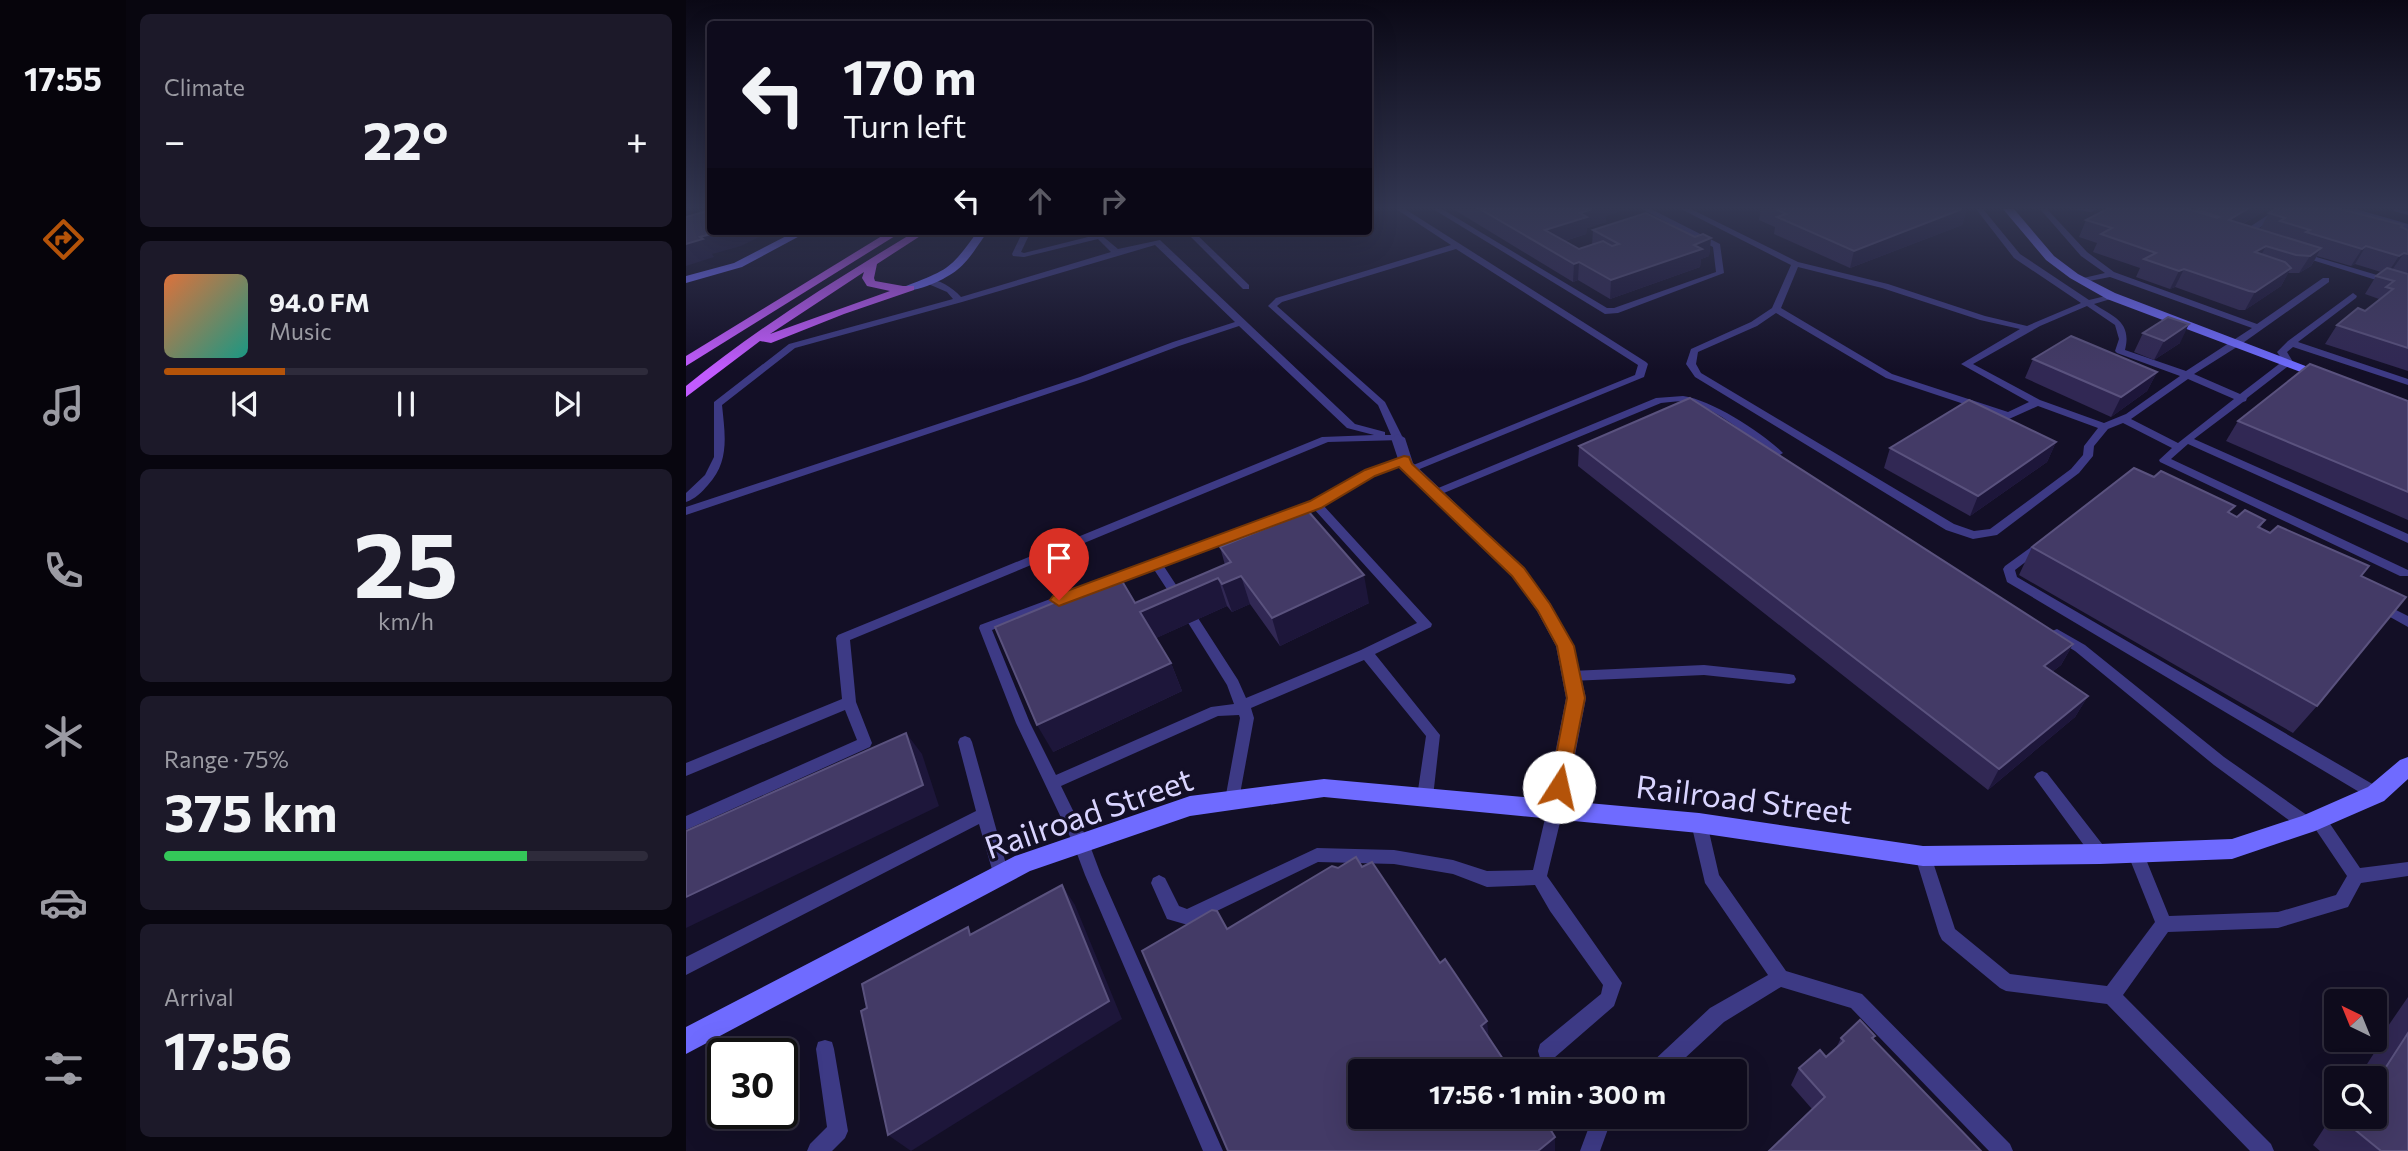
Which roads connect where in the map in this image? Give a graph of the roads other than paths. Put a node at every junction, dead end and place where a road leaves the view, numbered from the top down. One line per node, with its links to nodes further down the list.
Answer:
1 (872, 262): 25 (main road)
2 (742, 263): 19 (street)
3 (845, 263): 36 (main road)
4 (871, 263): 38 (main road)
5 (960, 263): 21 (street)
6 (1083, 263): 28 (lane)
7 (1178, 263): 31 (lane)
8 (1222, 263): 24 (lane)
9 (1402, 263): 47 (lane)
10 (1483, 263): 50 (lane)
11 (1525, 263): 12 (lane)
12 (1719, 263)
13 (2027, 263): 29 (lane)
14 (2057, 263): 22 (street)
15 (2096, 263): 18 (lane)
16 (2330, 263): 23 (lane)
17 (1795, 264): 30 (lane); 33 (lane)
18 (2111, 274): 22 (lane); 32 (lane)
19 (686, 280)
20 (2326, 280): 32 (lane)
21 (929, 281): 25 (street); 28 (lane)
22 (2082, 281): 26 (street)
23 (2408, 281)
24 (1246, 286)
25 (910, 288): 38 (main road)
26 (2111, 296): 29 (lane); 34 (street)
27 (2353, 296): 35 (lane)
28 (959, 300): 52 (lane)
29 (2084, 303): 33 (lane); 39 (lane)
30 (1776, 309): 44 (lane); 46 (lane)
31 (1241, 323): 47 (lane); 54 (lane)
32 (2259, 328): 34 (lane)
33 (2031, 329): 44 (lane)
34 (2237, 343): 37 (street); 39 (lane)
35 (2291, 343): 37 (lane); 41 (lane)
36 (686, 362)
37 (2288, 362): 40 (street); 43 (lane)
38 (719, 363): 42 (main road)
39 (2187, 375): 43 (lane); 45 (lane)
40 (2336, 380)
41 (2408, 382)
42 (686, 393)
43 (2243, 399): 48 (lane)
44 (2037, 402): 46 (lane)
45 (2123, 419): 46 (lane); 48 (lane)
46 (2104, 427)
47 (1398, 438): 50 (street); 65 (lane)
48 (2183, 444): 56 (lane); 58 (lane)
49 (1778, 453): 51 (lane)
50 (1407, 465): 51 (street); 53 (lane)
51 (1435, 493): 63 (street)
52 (686, 499)
53 (1316, 504): 57 (lane); 62 (lane)
54 (686, 511)
55 (2049, 538): 72 (lane)
56 (2408, 540)
57 (1156, 563): 66 (lane); 71 (lane)
58 (2407, 573)
59 (2362, 596): 60 (lane)
60 (2408, 622)
61 (2047, 628): 77 (lane)
62 (1366, 653): 66 (lane); 73 (lane)
63 (1572, 676): 64 (lane); 75 (street)
64 (1789, 678)
65 (849, 702): 69 (lane); 78 (lane)
66 (1243, 708): 71 (lane); 74 (lane)
67 (965, 742): 76 (lane)
68 (2408, 766): 72 (street, Railroad Street)
69 (686, 770)
70 (2042, 778): 82 (lane)
71 (1052, 783): 80 (lane)
72 (2376, 794): 77 (street, Railroad Street)
73 (1425, 797): 74 (street, Railroad Street); 75 (street, Railroad Street)
74 (1233, 800): 80 (street, Railroad Street)
75 (1555, 810): 79 (street, Railroad Street); 87 (lane)
76 (985, 814): 85 (lane); 90 (lane)
77 (2312, 822): 81 (street, Railroad Street); 86 (lane)
78 (686, 823)
79 (1699, 823): 83 (street, Railroad Street); 91 (lane)
80 (1082, 843): 85 (street, Railroad Street); 99 (lane)
81 (2136, 852): 82 (street, Railroad Street); 89 (lane)
82 (2099, 854): 83 (street, Railroad Street)
83 (1923, 856): 92 (lane)
84 (2408, 869): 86 (lane)
85 (1001, 875): 93 (street, Railroad Street)
86 (2356, 876): 89 (lane)
87 (1539, 877): 88 (lane); 95 (lane)
88 (1159, 883)
89 (2164, 924): 92 (lane)
90 (686, 966)
91 (1780, 978): 96 (lane); 101 (lane)
92 (2111, 996): 102 (lane)
93 (686, 1041)
94 (825, 1049): 98 (lane)
95 (1547, 1051)
96 (1670, 1059)
97 (1598, 1129): 100 (lane)
98 (817, 1151)
99 (1213, 1151)
100 (1590, 1151)
101 (2003, 1151)
102 (2264, 1151)

